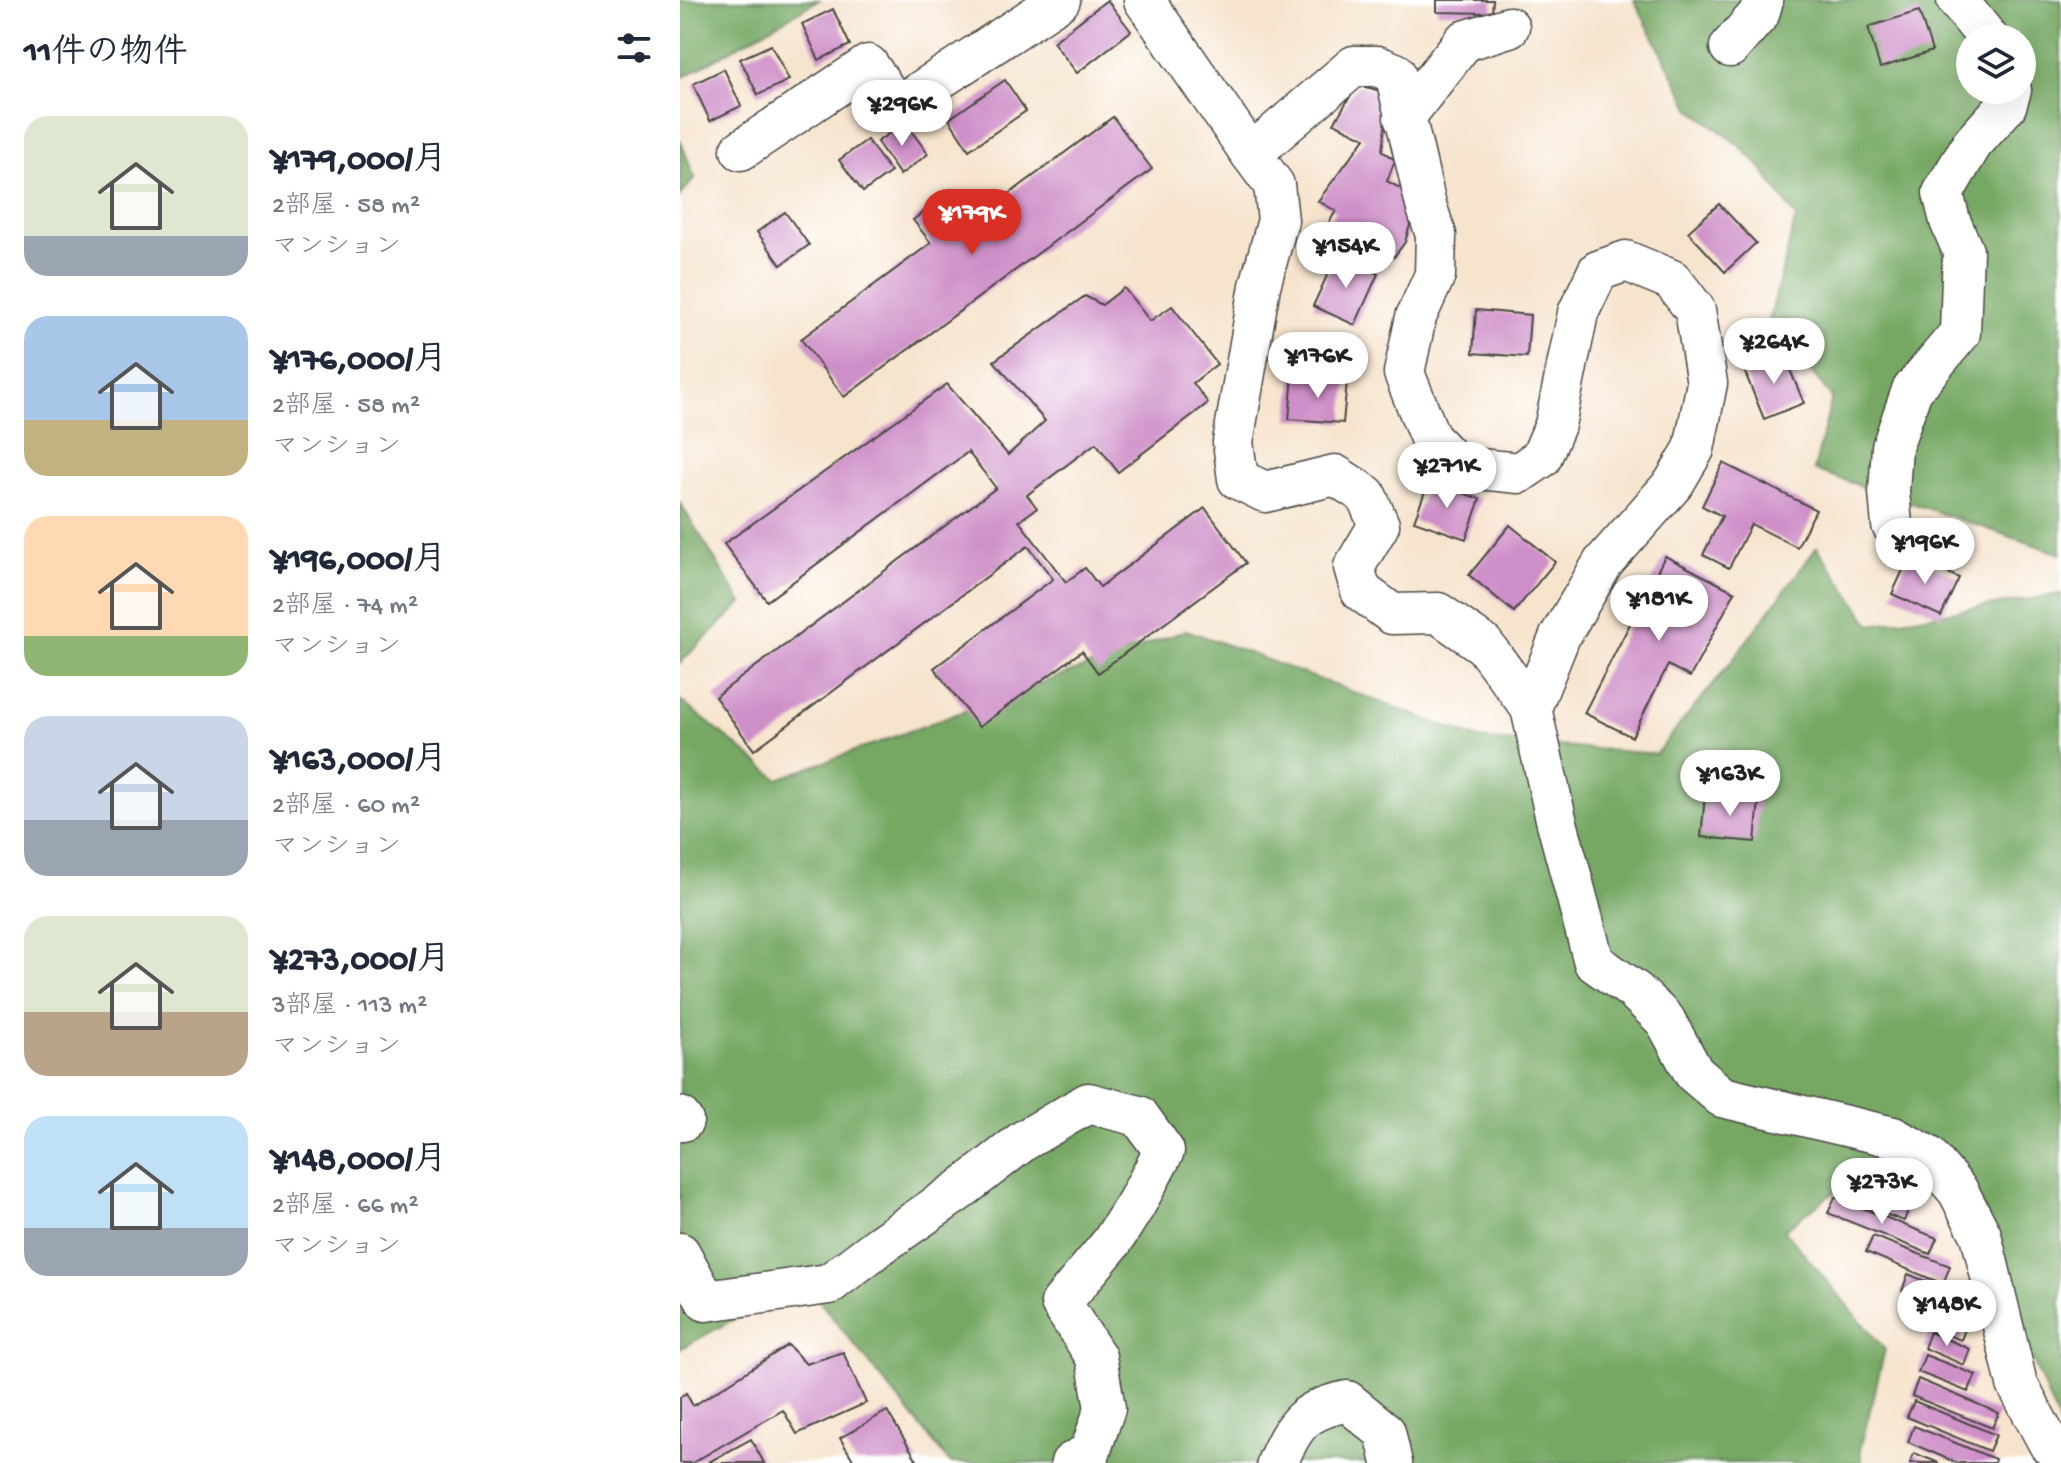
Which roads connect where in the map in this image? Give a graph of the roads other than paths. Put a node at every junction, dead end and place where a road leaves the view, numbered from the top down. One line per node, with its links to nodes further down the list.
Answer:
1 (1060, 0): 10 (street)
2 (1144, 0): 11 (street)
3 (1763, 0): 7 (street)
4 (1957, 0): 5 (street)
5 (1977, 24)
6 (1509, 27): 9 (street)
7 (1730, 47)
8 (2007, 104): 12 (street)
9 (1404, 118): 11 (street); 13 (street)
10 (741, 150)
11 (1251, 154): 13 (street)
12 (1892, 525)
13 (1531, 708): 15 (street)
14 (680, 1253): 16 (street)
15 (2061, 1456)
16 (1071, 1463)
17 (1277, 1463): 18 (street)
18 (1392, 1463)

